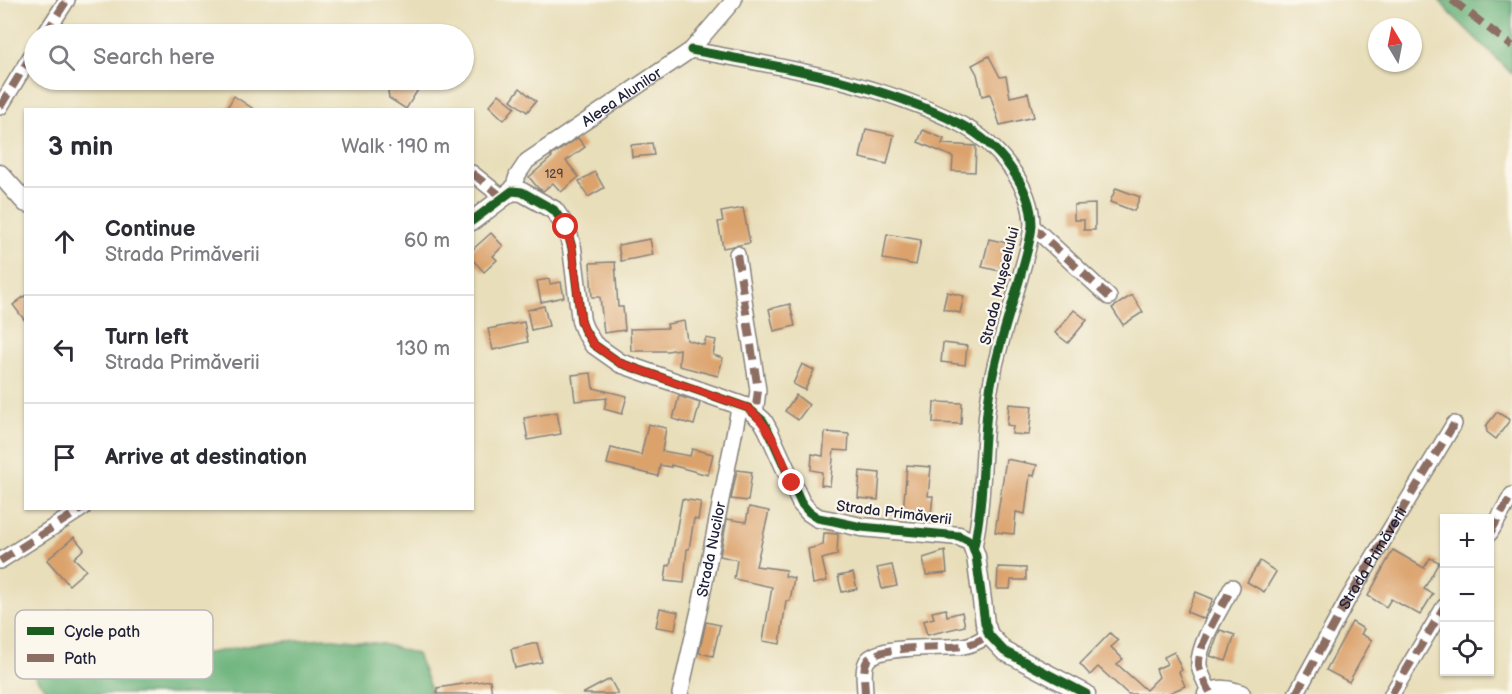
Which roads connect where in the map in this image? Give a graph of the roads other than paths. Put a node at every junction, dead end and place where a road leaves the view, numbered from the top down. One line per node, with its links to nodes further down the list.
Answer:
1 (67, 0): 3 (street)
2 (734, 0): 4 (street, Aleea Alunilor)
3 (51, 24)
4 (691, 50): 9 (street, Aleea Alunilor); 12 (street, Strada Mușcelului)
5 (24, 67): 6 (street)
6 (0, 107)
7 (0, 174): 10 (street)
8 (474, 174): 9 (street)
9 (507, 194): 11 (street); 15 (street)
10 (24, 201)
11 (474, 219)
12 (1032, 226): 14 (street); 20 (street, Strada Mușcelului)
13 (737, 254): 15 (street, Strada Nucilor)
14 (1109, 297)
15 (748, 409): 20 (street, Strada Primăverii); 26 (street, Strada Nucilor)
16 (1454, 424): 30 (street, Strada Primăverii)
17 (1512, 495): 19 (street)
18 (79, 510): 21 (street)
19 (1494, 526)
20 (974, 546): 24 (street)
21 (0, 561)
22 (1233, 587): 25 (street)
23 (1440, 614): 31 (street)
24 (989, 635): 27 (street); 28 (street)
25 (1209, 693): 29 (street)
26 (680, 694)
27 (866, 694)
28 (1086, 694)
29 (1241, 694)
30 (1296, 694)
31 (1392, 694)

